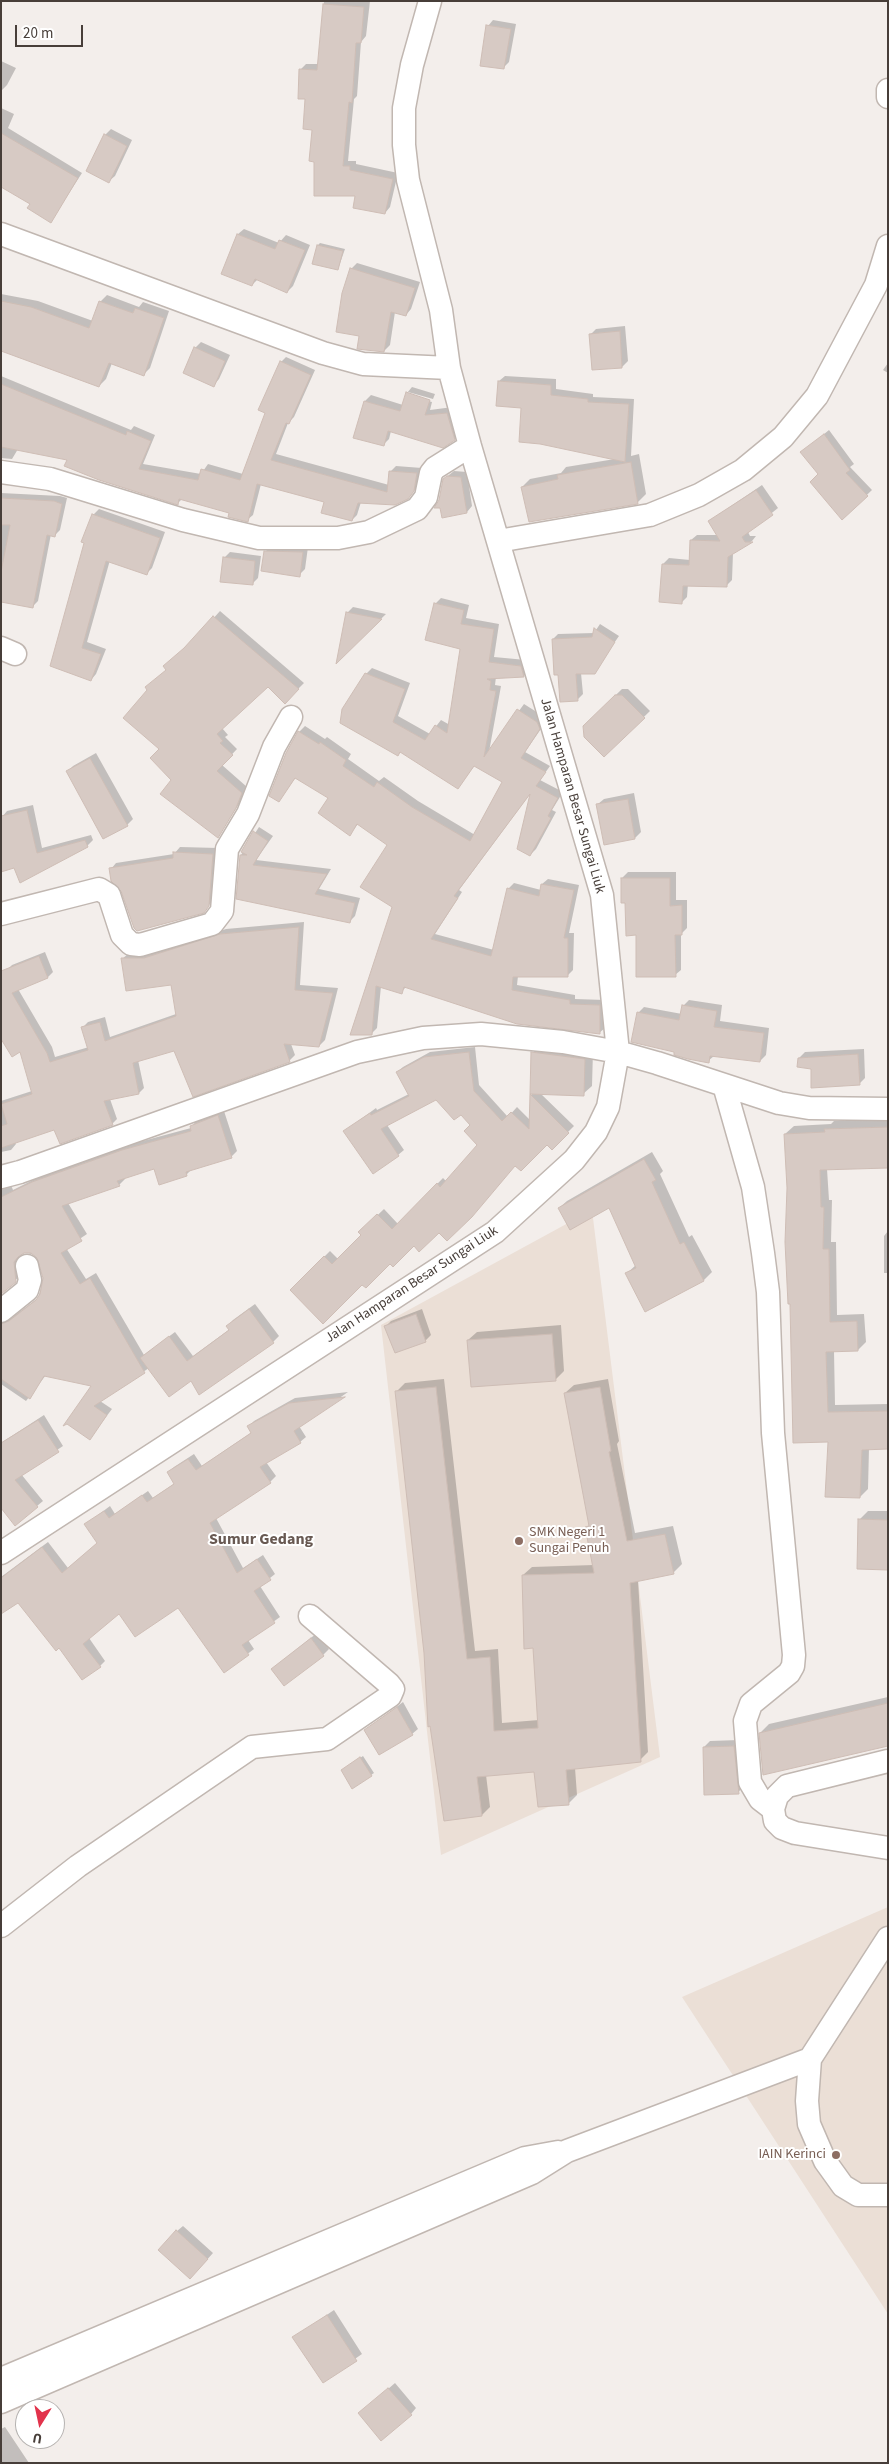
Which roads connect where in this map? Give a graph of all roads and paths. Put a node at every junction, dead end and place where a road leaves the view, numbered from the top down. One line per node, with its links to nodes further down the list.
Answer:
1 (430, 1): 6 (street, Jalan Hamparan Besar Sungai Liuk)
2 (888, 90): 3 (street)
3 (888, 97)
4 (1, 234): 6 (street)
5 (888, 246): 9 (street)
6 (449, 368): 7 (street, Jalan Hamparan Besar Sungai Liuk)
7 (470, 446): 8 (street); 9 (street, Jalan Hamparan Besar Sungai Liuk)
8 (1, 472)
9 (498, 542): 12 (street, Jalan Hamparan Besar Sungai Liuk)
10 (291, 717): 11 (street)
11 (1, 914)
12 (618, 1052): 13 (street); 15 (street); 18 (street, Jalan Hamparan Besar Sungai Liuk)
13 (724, 1085): 14 (street); 21 (street)
14 (888, 1109)
15 (1, 1177)
16 (27, 1266): 17 (street)
17 (1, 1311)
18 (1, 1553)
19 (310, 1616): 23 (street)
20 (888, 1761): 21 (street)
21 (773, 1809): 22 (street)
22 (888, 1848)
23 (1, 1926)
24 (888, 1938): 25 (street)
25 (810, 2059): 26 (street); 27 (street)
26 (567, 2151): 28 (street); 29 (street)
27 (888, 2195)
28 (1, 2379)
29 (1, 2402)

